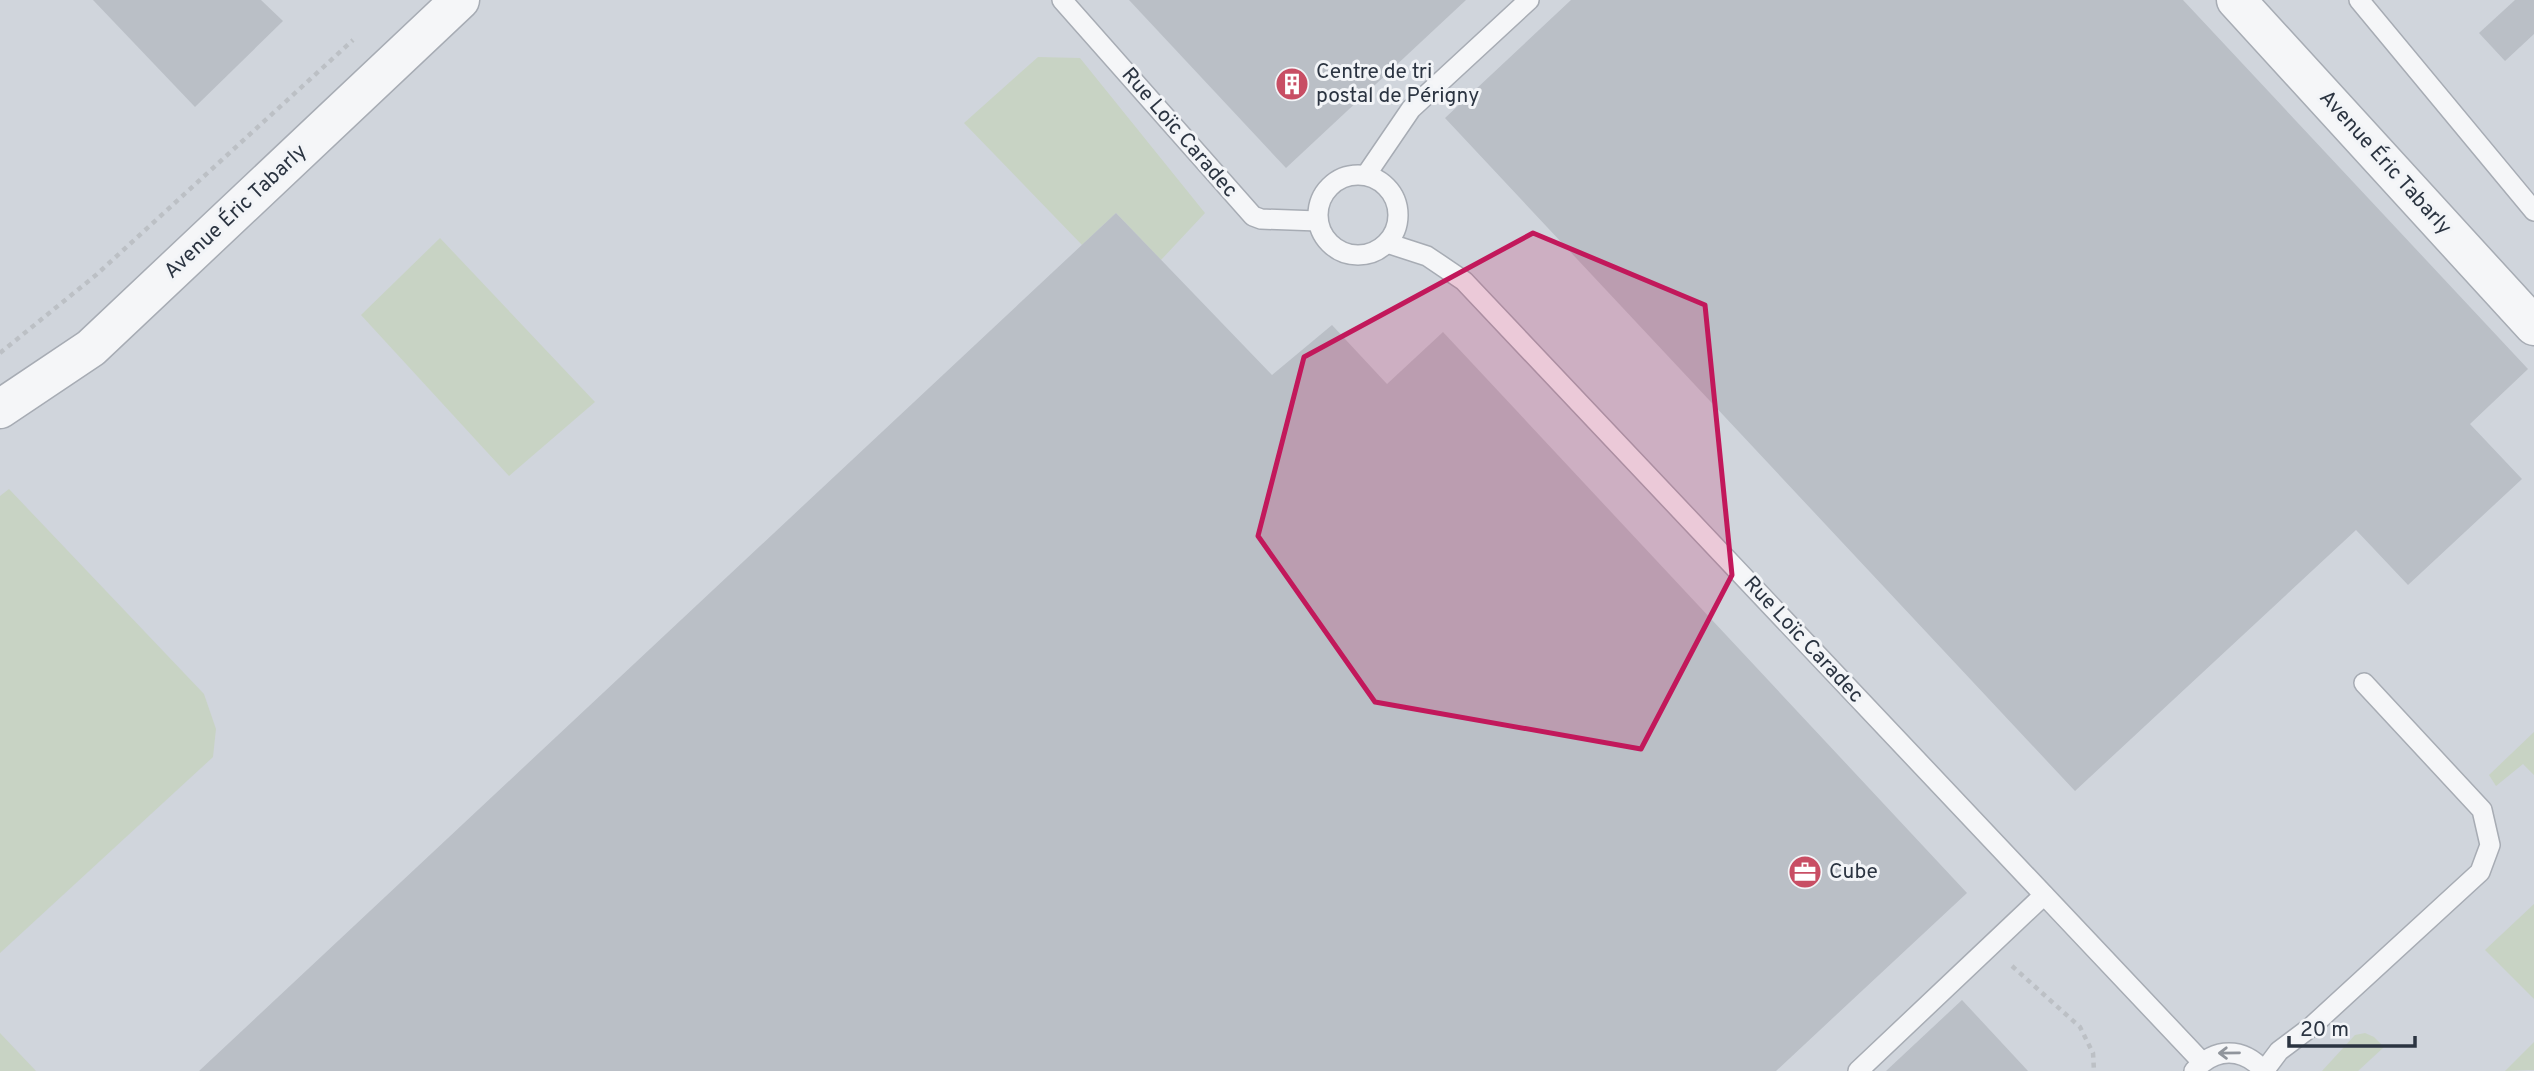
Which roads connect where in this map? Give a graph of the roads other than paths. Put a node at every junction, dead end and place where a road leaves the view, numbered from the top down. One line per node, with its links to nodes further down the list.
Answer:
1 (460, 0): 11 (street, Avenue Éric Tabarly)
2 (1062, 0): 8 (lane, Rue Loïc Caradec)
3 (1529, 0): 6 (lane)
4 (2236, 0): 10 (street, Avenue Éric Tabarly)
5 (2359, 0): 7 (lane)
6 (1366, 176): 8 (lane); 9 (lane)
7 (2534, 211)
8 (1318, 221): 9 (lane)
9 (1387, 243): 13 (lane, Rue Loïc Caradec)
10 (2534, 326)
11 (0, 410)
12 (2364, 683): 16 (lane)
13 (2044, 895): 14 (lane, Rue Loïc Caradec); 15 (lane)
14 (2198, 1066): 16 (lane, one-way to 14)
15 (1858, 1071)
16 (2264, 1071)

